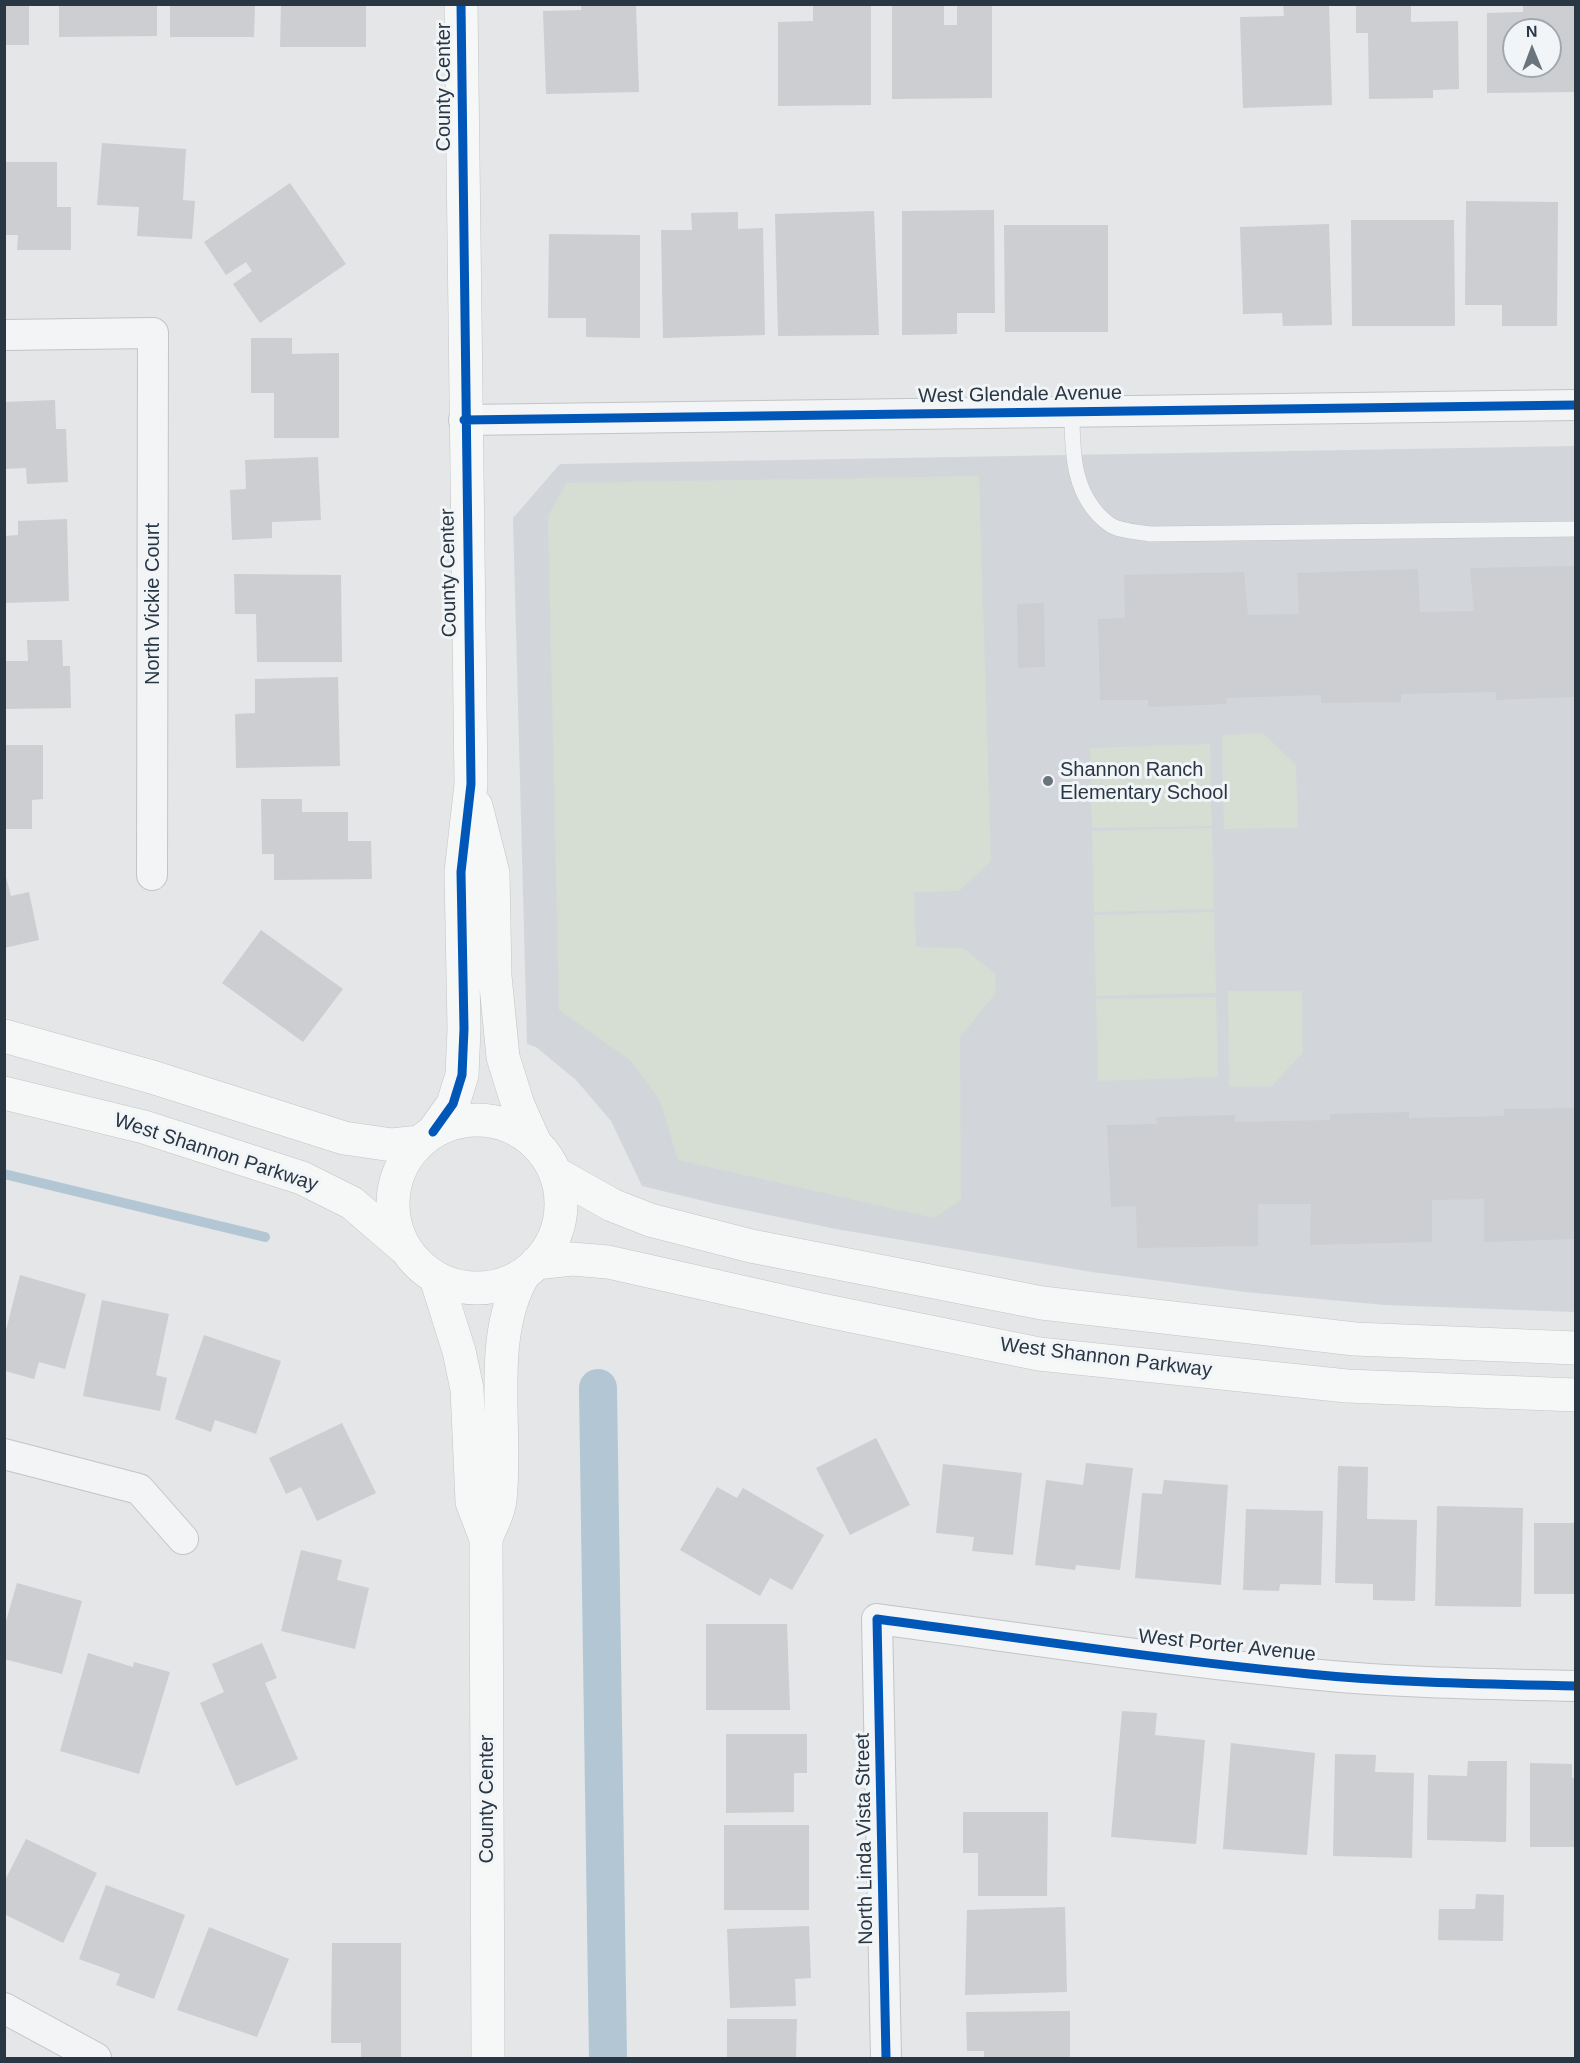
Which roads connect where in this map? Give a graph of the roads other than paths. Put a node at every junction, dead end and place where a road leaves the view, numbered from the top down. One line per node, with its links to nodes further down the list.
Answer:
1 (461, 4): 5 (street, County Center)
2 (4, 335): 8 (street, North Vickie Court)
3 (1575, 405): 4 (street, West Glendale Avenue)
4 (1072, 412): 5 (street, West Glendale Avenue); 6 (lane)
5 (464, 420): 7 (street, County Center)
6 (1575, 529)
7 (471, 784): 11 (street, County Center); 12 (street, County Center)
8 (153, 875)
9 (4, 1036): 11 (street)
10 (4, 1093): 14 (street, West Shannon Parkway)
11 (427, 1137): 12 (street); 14 (street)
12 (535, 1143): 13 (street)
13 (555, 1173): 15 (street); 17 (street)
14 (408, 1252): 16 (street)
15 (530, 1269): 16 (street); 18 (street, West Shannon Parkway); 21 (street, County Center)
16 (436, 1278): 21 (street, County Center)
17 (1575, 1348)
18 (1575, 1395)
19 (4, 1454): 20 (street)
20 (183, 1539)
21 (486, 1539): 26 (street, County Center)
22 (877, 1619): 23 (street, West Porter Avenue); 27 (street, North Linda Vista Street)
23 (1575, 1686)
24 (4, 2008): 25 (street)
25 (96, 2058)
26 (488, 2058)
27 (886, 2058)

